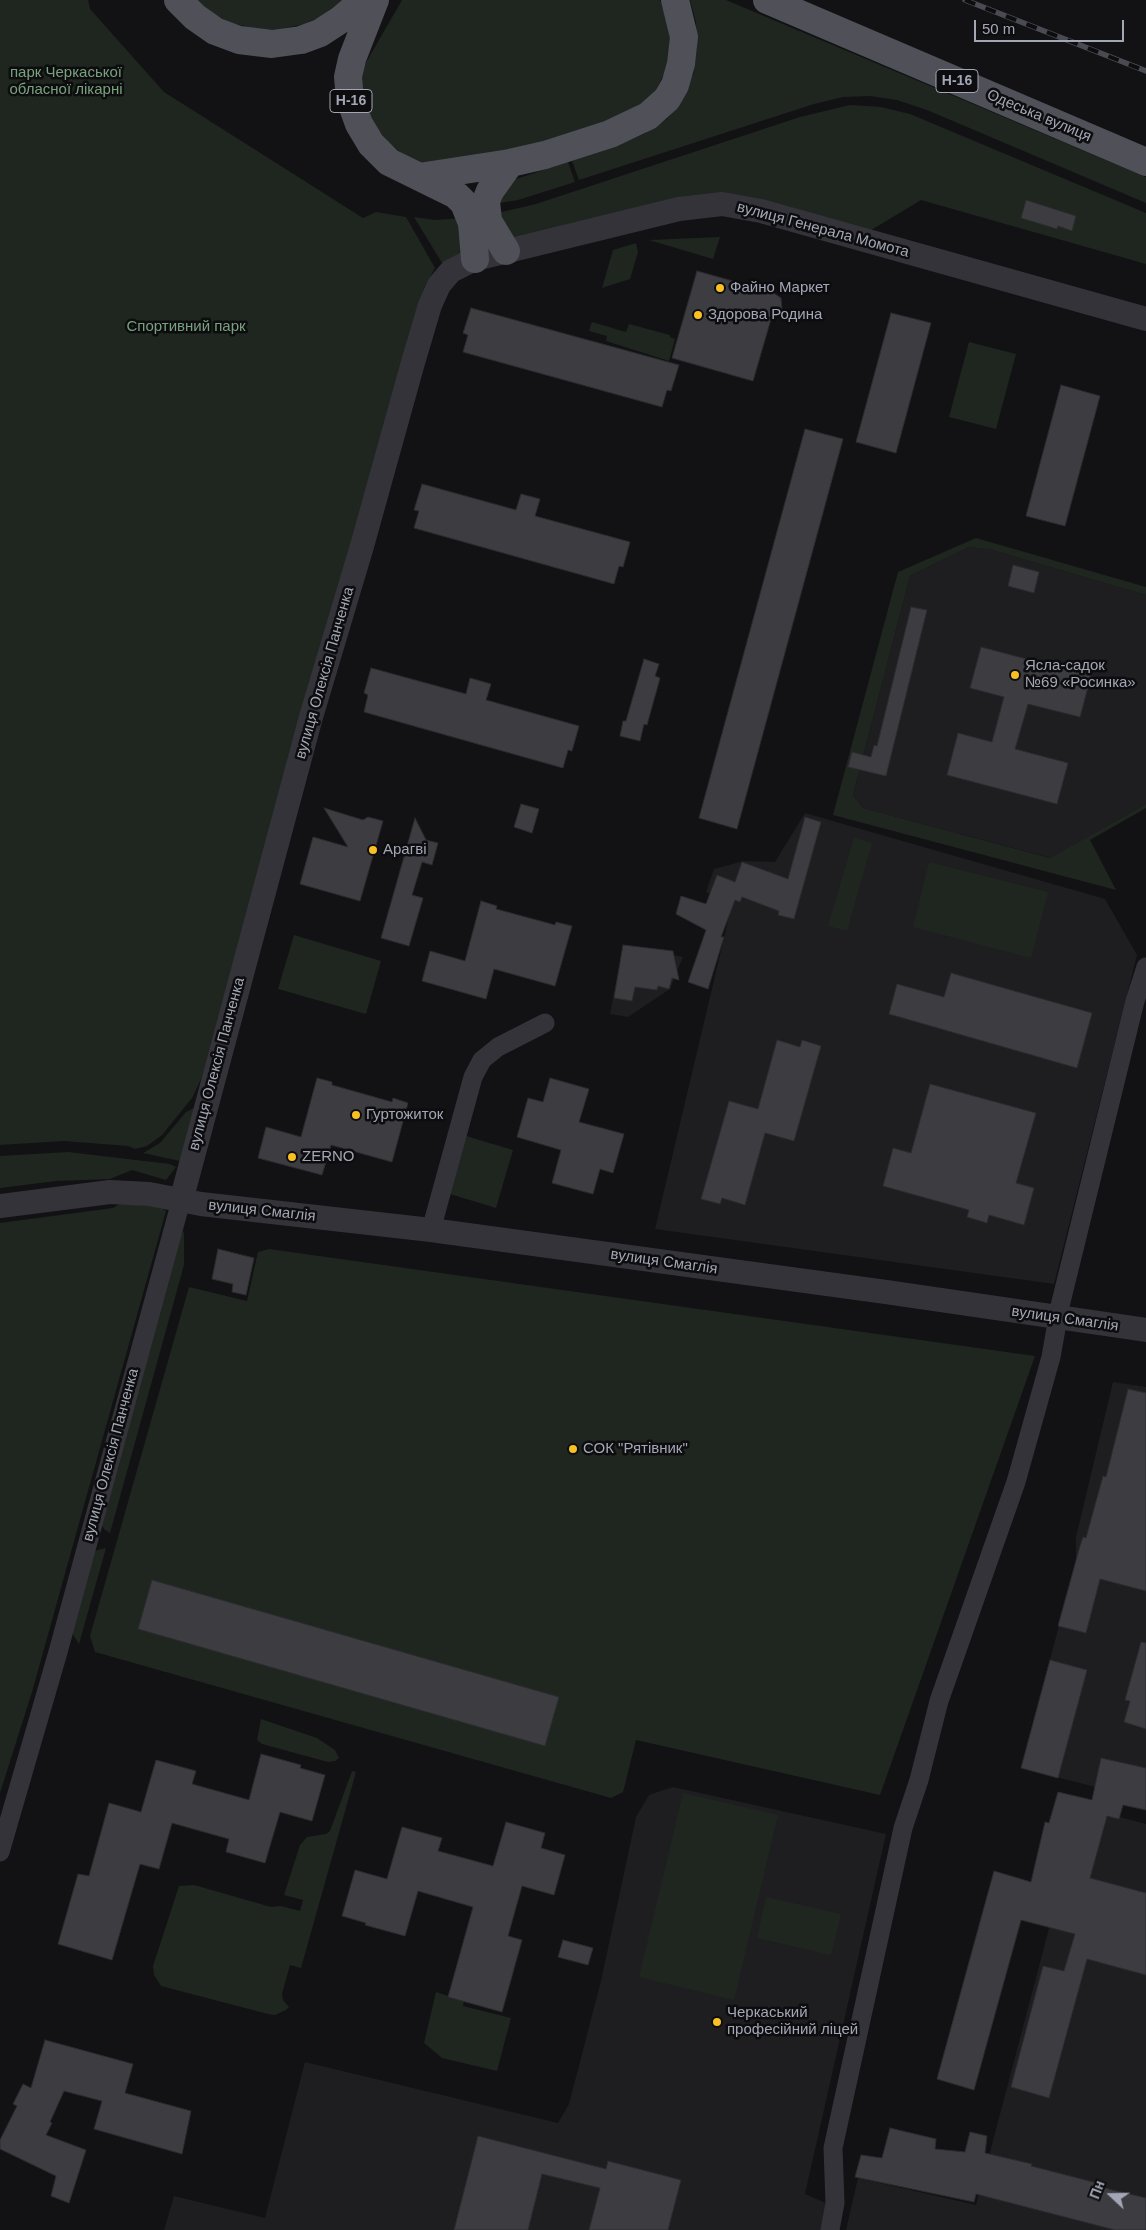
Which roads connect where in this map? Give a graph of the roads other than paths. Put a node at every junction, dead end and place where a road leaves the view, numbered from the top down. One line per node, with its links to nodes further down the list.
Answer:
1 (178, 0): 2 (main road)
2 (364, 0)
3 (375, 0): 8 (main road, Н-16)
4 (675, 0): 7 (main road)
5 (767, 0): 6 (main road, Одеська вулиця / Н-16)
6 (1146, 162)
7 (510, 163): 8 (main road); 9 (main road)
8 (419, 177): 10 (main road)
9 (506, 251): 10 (street, вулиця Генерала Момота); 12 (street, вулиця Генерала Момота)
10 (474, 259): 11 (street, вулиця Генерала Момота)
11 (444, 278): 15 (street, вулиця Олексія Панченка)
12 (1146, 319)
13 (1146, 967): 18 (street)
14 (546, 1023): 17 (street)
15 (181, 1201): 16 (street, вулиця Смаглія); 17 (street, вулиця Смаглія); 20 (street, вулиця Олексія Панченка)
16 (0, 1206)
17 (431, 1230): 18 (street, вулиця Смаглія)
18 (1057, 1318): 19 (street, вулиця Смаглія); 21 (street)
19 (1146, 1330)
20 (0, 1852)
21 (830, 2230)

